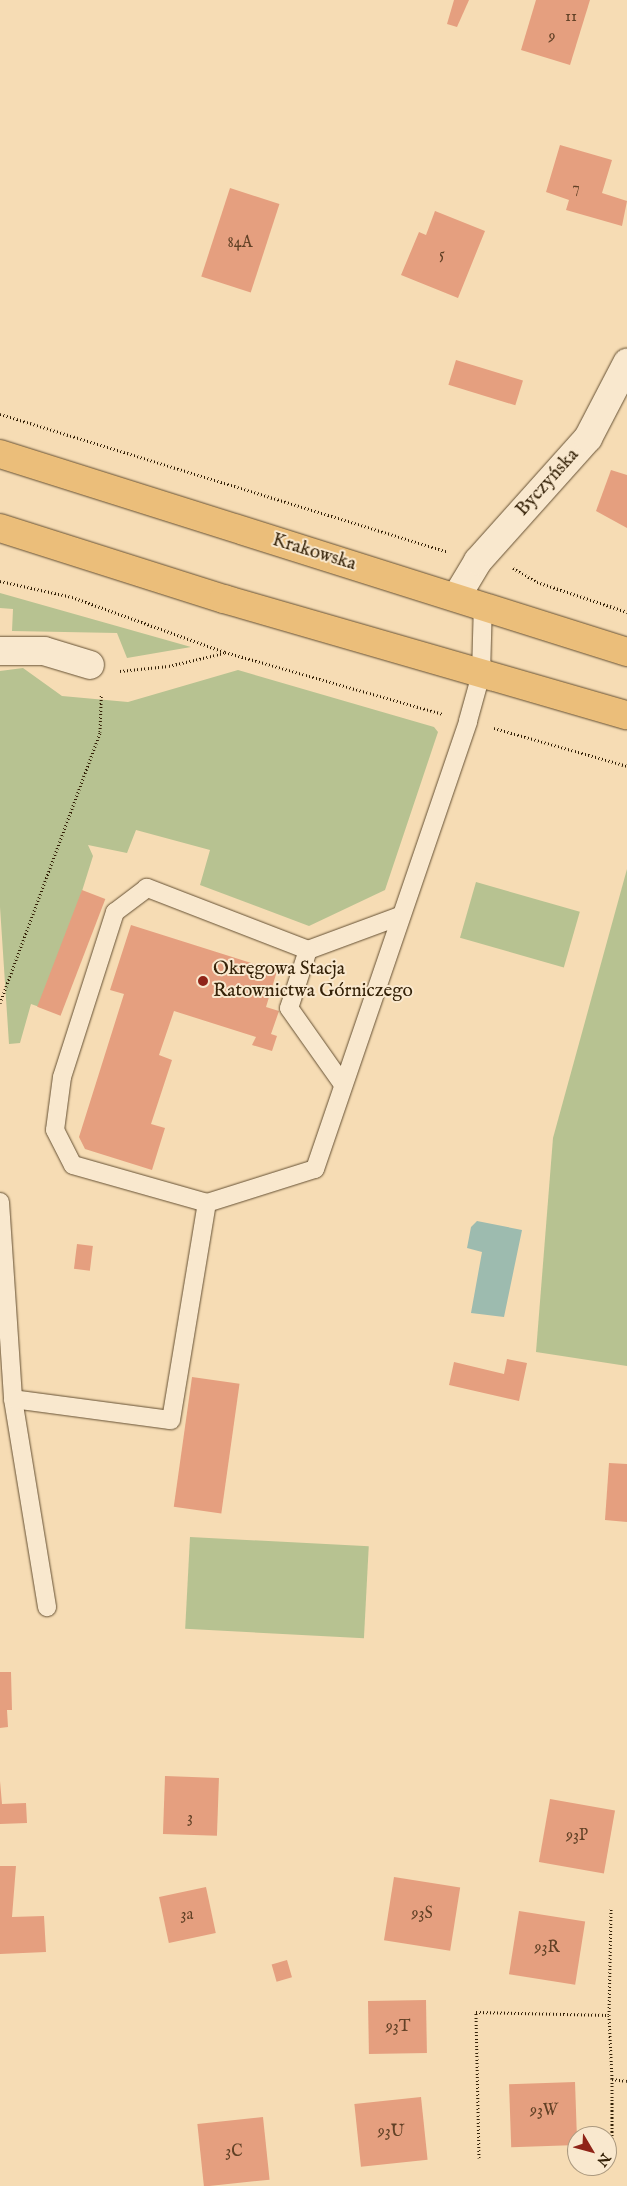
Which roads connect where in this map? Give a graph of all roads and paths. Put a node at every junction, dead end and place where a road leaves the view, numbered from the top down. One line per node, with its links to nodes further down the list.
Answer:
1 (627, 363): 6 (street, Byczyńska)
2 (0, 414): 5 (path)
3 (0, 454): 8 (main road, Krakowska)
4 (0, 528): 15 (main road)
5 (451, 552)
6 (478, 560): 8 (street, Byczyńska); 10 (path)
7 (0, 581): 12 (path)
8 (457, 596): 9 (main road, Krakowska)
9 (482, 604): 13 (main road, Krakowska); 15 (lane)
10 (627, 612)
11 (0, 651): 14 (street)
12 (225, 652): 14 (path); 17 (path)
13 (627, 652)
14 (90, 665): 21 (path)
15 (481, 674): 16 (main road); 17 (lane)
16 (627, 715)
17 (468, 721): 18 (path); 19 (lane)
18 (627, 766)
19 (400, 916): 20 (lane); 22 (lane)
20 (308, 950): 22 (lane); 24 (lane)
21 (0, 1003)
22 (342, 1083): 24 (lane)
23 (0, 1202): 25 (lane)
24 (206, 1203): 25 (lane)
25 (13, 1399): 26 (lane)
26 (47, 1607)
27 (611, 1909): 28 (path)
28 (610, 2015): 29 (path); 32 (path)
29 (612, 2079): 30 (path); 31 (path)
30 (627, 2081)
31 (612, 2126)
32 (479, 2158)

